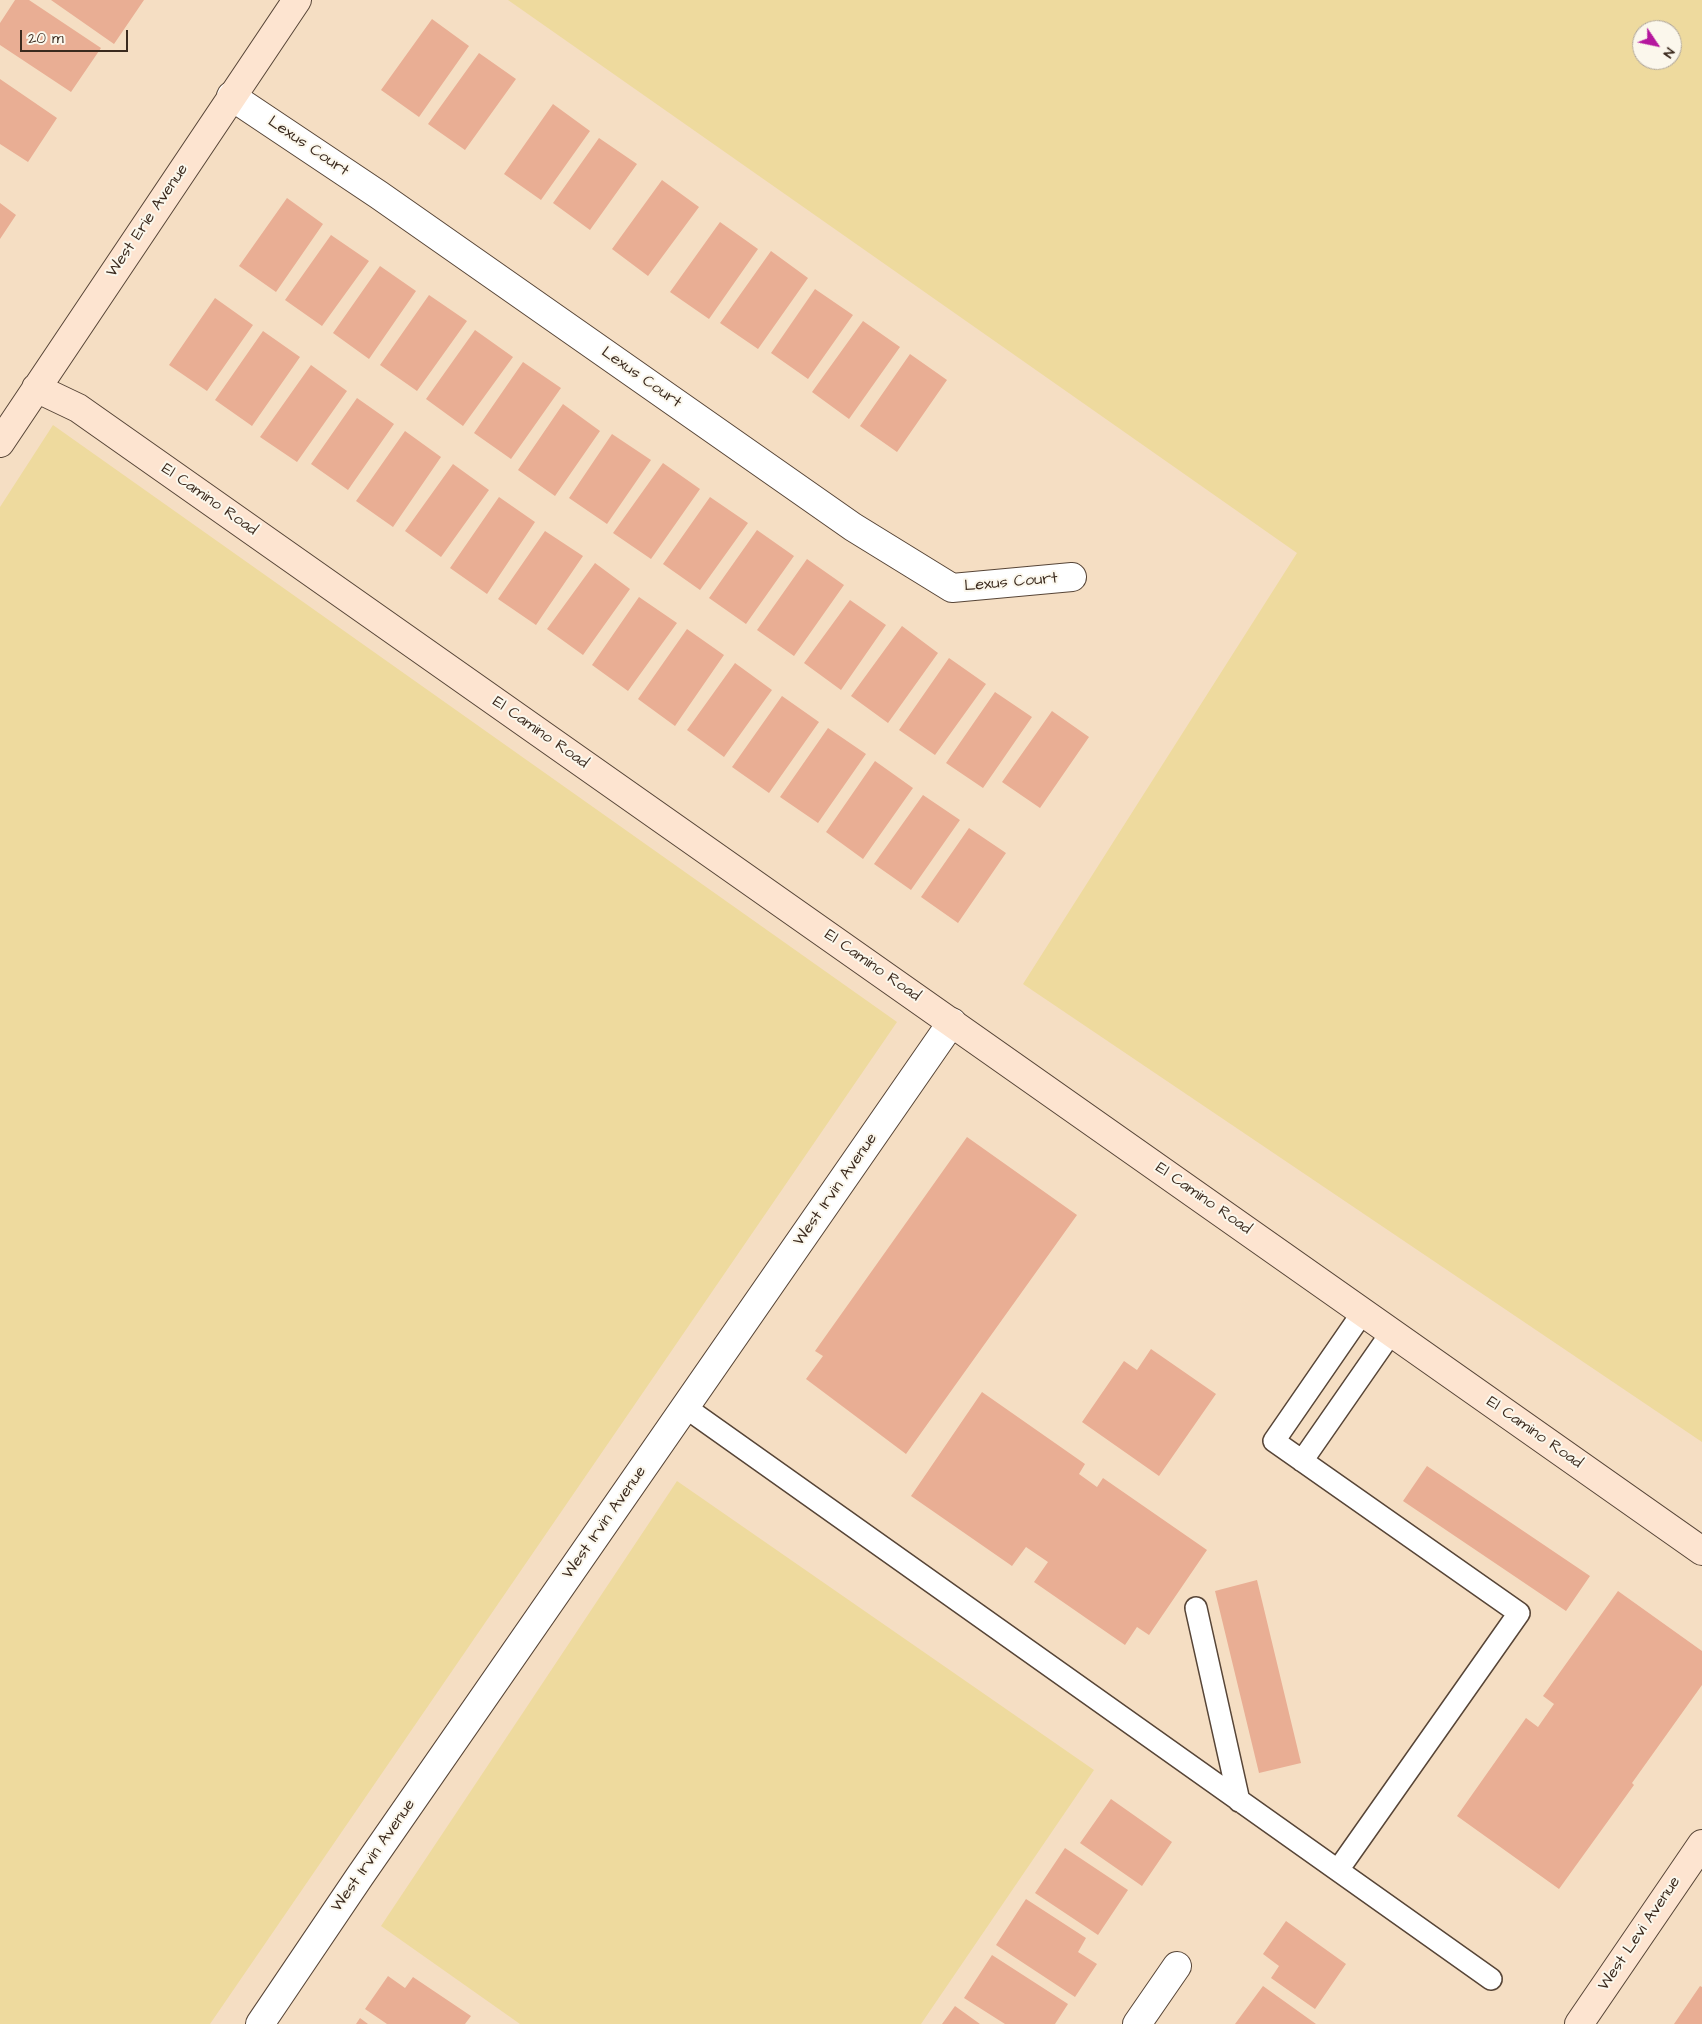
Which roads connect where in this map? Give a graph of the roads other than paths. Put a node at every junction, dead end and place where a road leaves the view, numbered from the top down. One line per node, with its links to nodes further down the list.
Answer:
1 (297, 0): 2 (street, West Erie Avenue)
2 (231, 96): 3 (street, West Erie Avenue); 5 (street, Lexus Court)
3 (36, 388): 4 (street, West Erie Avenue); 6 (street, El Camino Road)
4 (0, 442)
5 (1072, 577)
6 (952, 1022): 7 (street, El Camino Road); 9 (street, West Irvin Avenue)
7 (1363, 1312): 8 (street, El Camino Road); 10 (lane)
8 (1391, 1332): 10 (lane); 11 (street, El Camino Road)
9 (685, 1407): 13 (lane); 18 (street, West Irvin Avenue)
10 (1302, 1461): 15 (lane)
11 (1702, 1551)
12 (1196, 1608): 13 (lane)
13 (1239, 1801): 15 (lane)
14 (1702, 1844): 20 (street, West Levi Avenue)
15 (1338, 1870): 17 (lane)
16 (1177, 1966): 19 (street)
17 (1491, 1979)
18 (260, 2024)
19 (1138, 2024)
20 (1579, 2024)

